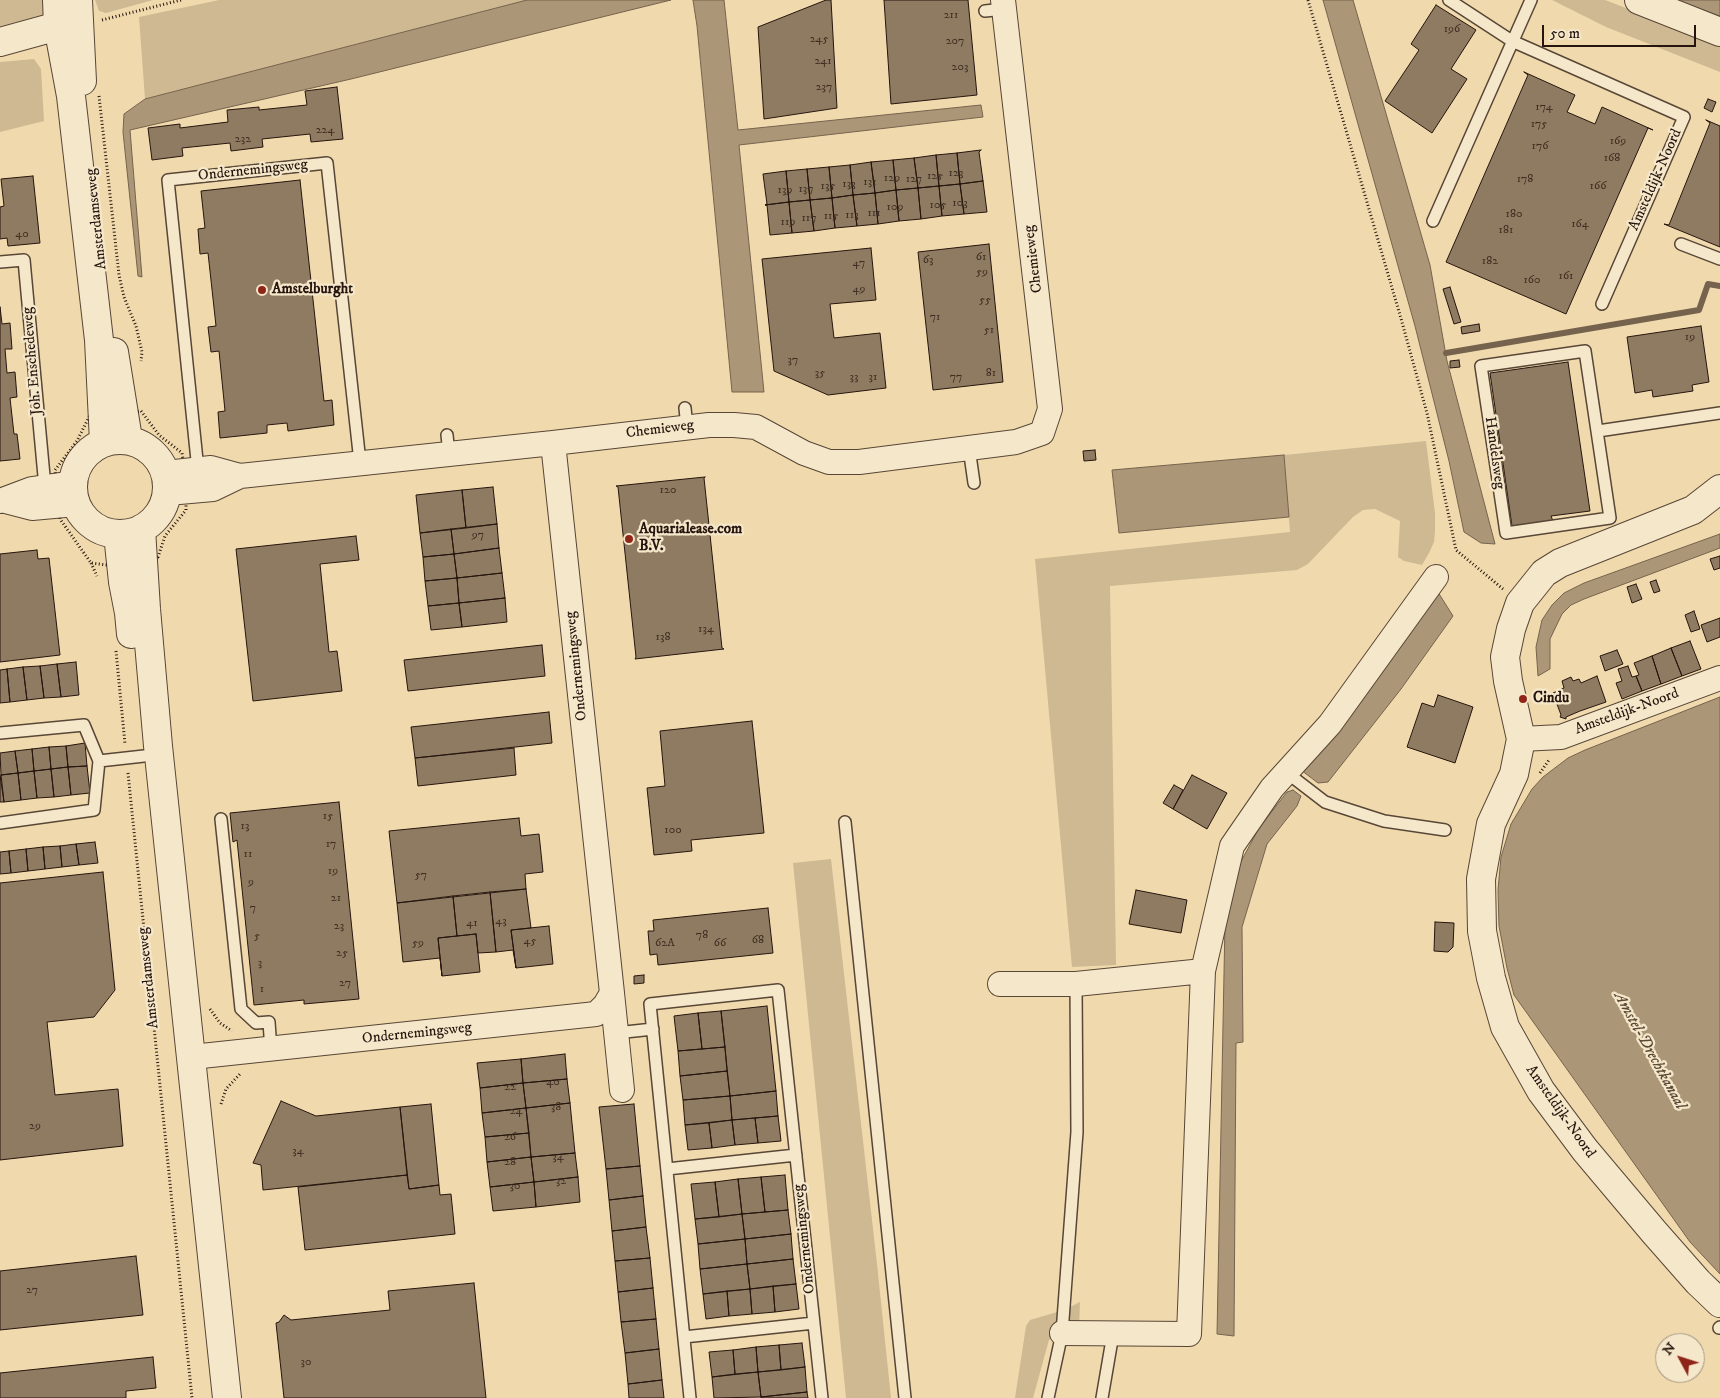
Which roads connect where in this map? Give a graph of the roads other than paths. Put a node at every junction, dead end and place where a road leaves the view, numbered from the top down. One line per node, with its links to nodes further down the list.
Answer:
1 (1449, 0): 7 (lane, Amsteldijk-Noord)
2 (1531, 0): 7 (lane)
3 (1639, 0): 6 (street)
4 (998, 6): 18 (street, Chemieweg)
5 (73, 14): 8 (street); 15 (street, Amsterdamseweg)
6 (1720, 32)
7 (1512, 41): 9 (lane); 13 (lane, Amsteldijk-Noord)
8 (0, 42)
9 (1433, 221)
10 (1681, 244): 11 (lane)
11 (1720, 258)
12 (0, 262): 23 (lane, Joh. Enschedeweg)
13 (1602, 304)
14 (1720, 414): 16 (lane)
15 (124, 421): 20 (street); 23 (street)
16 (1598, 431): 16 (lane, Handelsweg)
17 (553, 443): 18 (street, Chemieweg); 19 (street); 41 (street, Ondernemingsweg)
18 (969, 448): 21 (lane)
19 (360, 462): 20 (street); 20 (lane, Ondernemingsweg)
20 (181, 480): 25 (street)
21 (974, 483)
22 (1720, 488): 30 (street)
23 (62, 493): 24 (street); 25 (street)
24 (3, 501)
25 (130, 532): 26 (street, Amsterdamseweg)
26 (132, 561): 31 (street, Amsterdamseweg); 45 (street, Amsterdamseweg)
27 (1436, 577): 33 (street)
28 (1720, 678): 30 (street, Amsteldijk-Noord)
29 (0, 733): 32 (lane)
30 (1521, 739): 49 (street, Amsteldijk-Noord)
31 (135, 756): 32 (lane); 54 (street, Amsterdamseweg)
32 (99, 761): 36 (lane)
33 (1286, 772): 37 (lane); 38 (street)
34 (221, 819): 44 (lane)
35 (845, 822): 58 (lane)
36 (0, 823)
37 (1445, 830)
38 (1203, 971): 40 (street); 52 (street)
39 (1000, 984): 40 (street)
40 (1076, 984): 51 (lane)
41 (612, 992): 43 (street, Ondernemingsweg); 44 (street, Ondernemingsweg)
42 (653, 1028): 43 (lane); 47 (lane, Ondernemingsweg); 48 (lane, Ondernemingsweg)
43 (616, 1032): 46 (street, Ondernemingsweg)
44 (271, 1050): 45 (street, Ondernemingsweg)
45 (192, 1057): 55 (street, Amsterdamseweg)
46 (622, 1090)
47 (796, 1155): 48 (lane); 50 (lane, Ondernemingsweg)
48 (667, 1169): 53 (lane, Ondernemingsweg)
49 (1720, 1319)
50 (814, 1323): 53 (lane); 57 (lane, Ondernemingsweg)
51 (1062, 1333): 52 (street); 59 (lane)
52 (1113, 1334): 60 (lane)
53 (684, 1337): 56 (lane, Ondernemingsweg)
54 (212, 1398)
55 (227, 1398)
56 (690, 1398)
57 (822, 1398)
58 (905, 1398)
59 (1048, 1398)
60 (1102, 1398)

